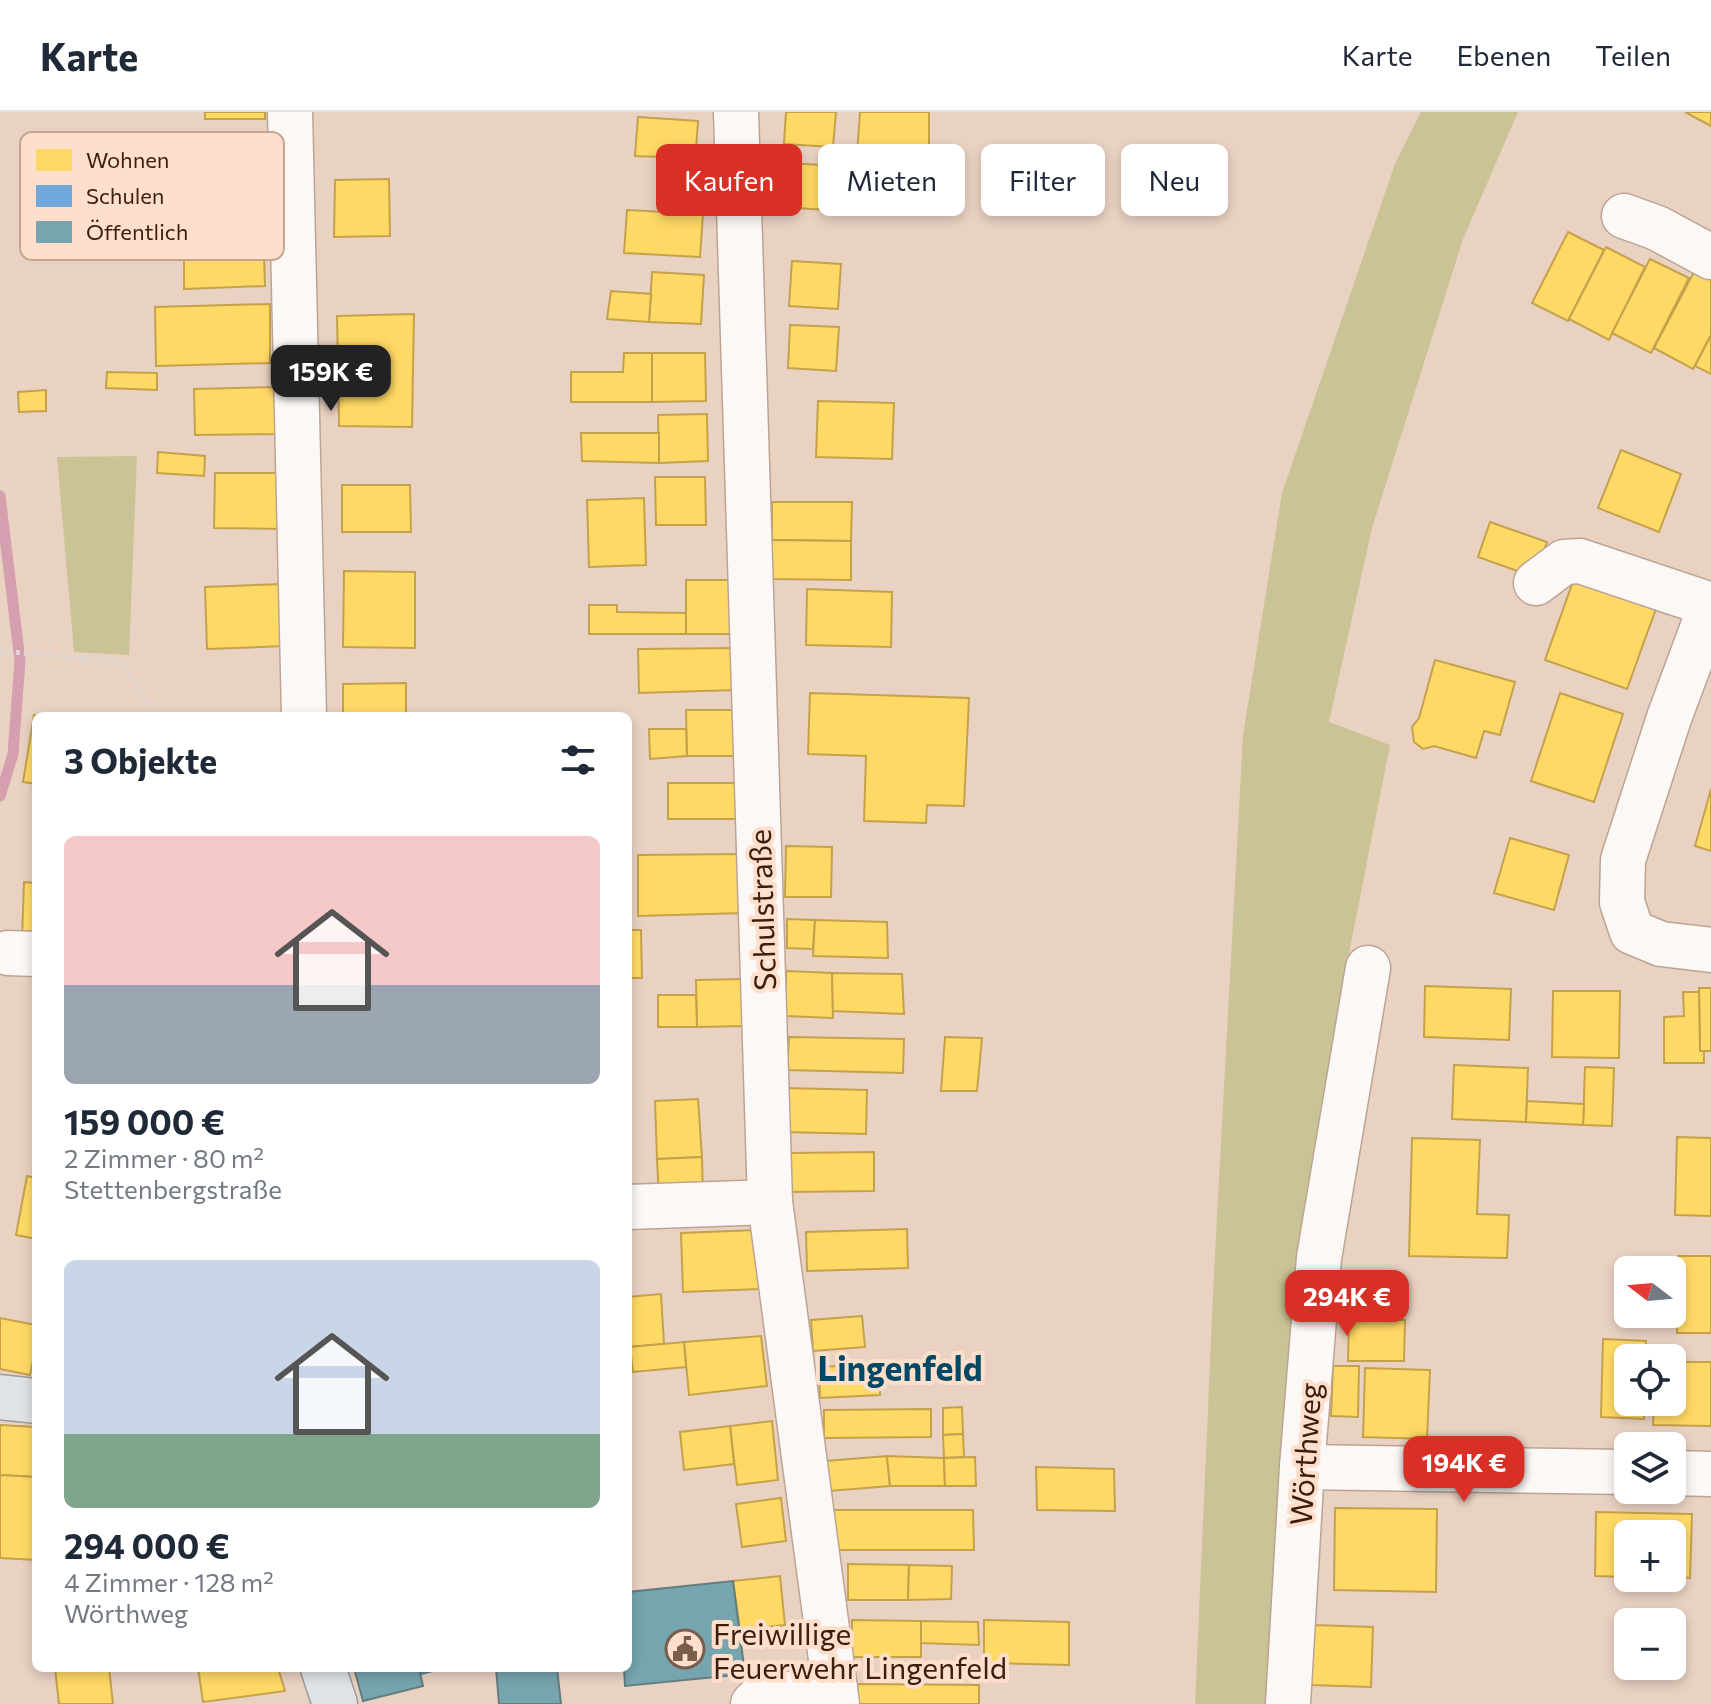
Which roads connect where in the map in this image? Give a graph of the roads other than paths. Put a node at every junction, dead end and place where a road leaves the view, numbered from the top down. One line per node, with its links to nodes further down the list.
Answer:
1 (290, 112): 7 (street)
2 (736, 112): 10 (street, Schulstraße)
3 (1624, 216): 4 (street)
4 (1711, 257)
5 (1536, 583): 6 (street)
6 (1711, 605): 8 (street)
7 (304, 712)
8 (1711, 950)
9 (1368, 968): 14 (street, Wörthweg)
10 (770, 1202): 11 (street); 19 (street, Schulstraße)
11 (632, 1207)
12 (0, 1397): 13 (main road)
13 (32, 1401)
14 (1302, 1467): 15 (street); 22 (street, Wörthweg)
15 (1614, 1472)
16 (1686, 1473): 17 (street)
17 (1711, 1474)
18 (324, 1672): 20 (main road)
19 (836, 1696): 21 (street)
20 (335, 1704)
21 (753, 1704)
22 (1288, 1704)

